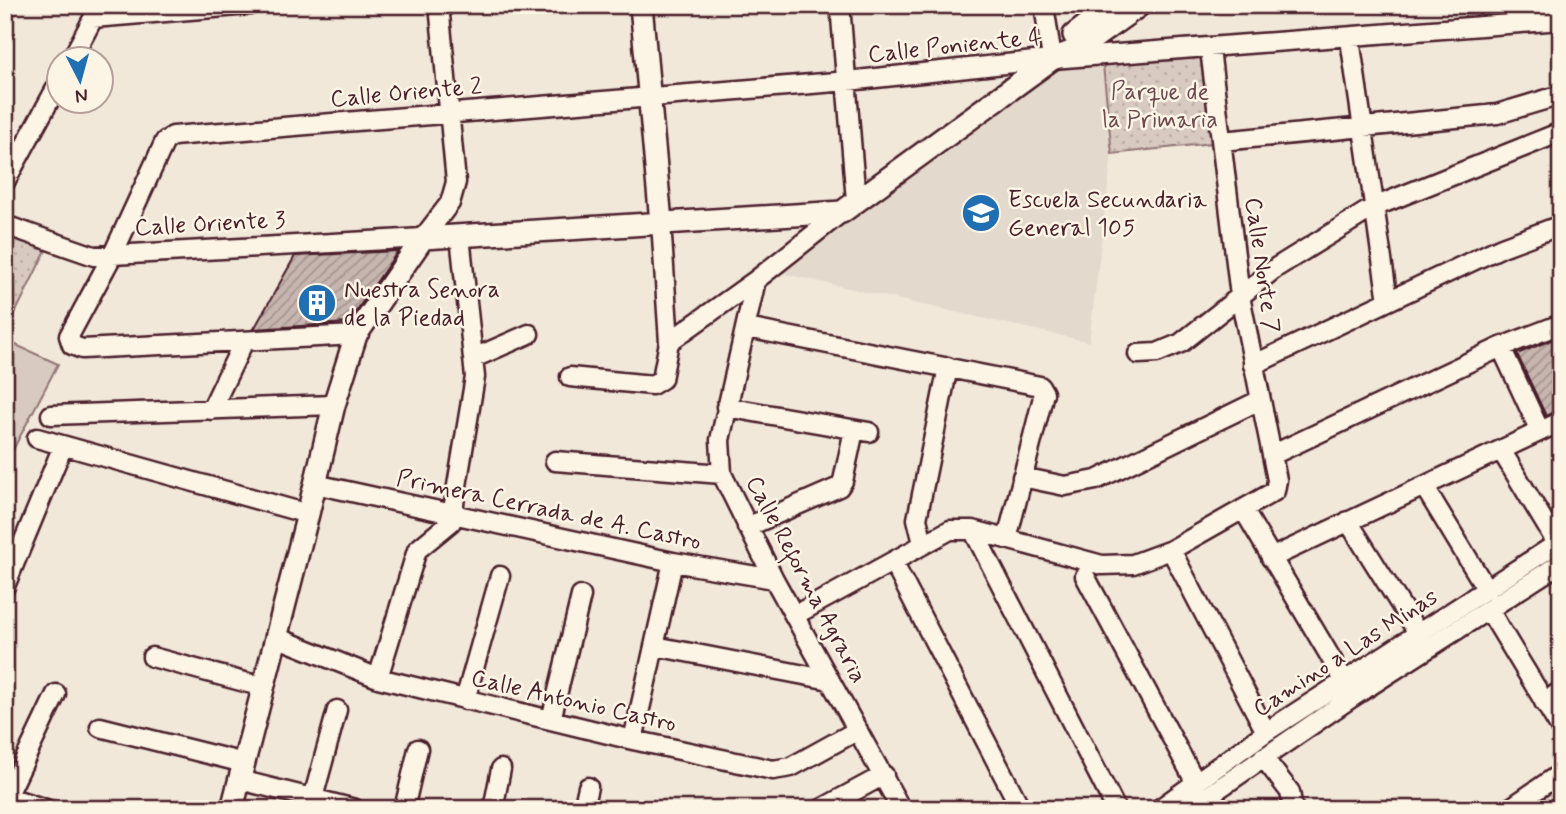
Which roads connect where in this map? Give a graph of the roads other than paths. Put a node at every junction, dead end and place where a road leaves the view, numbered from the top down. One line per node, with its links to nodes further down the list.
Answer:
1 (250, 5): 8 (street)
2 (439, 5): 19 (street)
3 (641, 5): 17 (main road)
4 (840, 5): 15 (street)
5 (1044, 5): 14 (street)
6 (1113, 5): 14 (main road)
7 (1140, 5): 14 (main road)
8 (240, 6): 9 (street)
9 (97, 11): 12 (street)
10 (1561, 20): 11 (street, Calle Poniente 4)
11 (1350, 38): 13 (street, Calle Poniente 4); 20 (street)
12 (78, 46)
13 (1210, 49): 14 (street, Calle Poniente 4); 22 (street, Calle Norte 7)
14 (1052, 59): 15 (street, Calle Poniente 4); 24 (main road)
15 (848, 81): 17 (street, Calle Poniente 4); 24 (street)
16 (1561, 95): 20 (street)
17 (647, 97): 19 (street, Calle Oriente 2); 26 (main road)
18 (46, 107): 23 (street)
19 (450, 113): 30 (street); 31 (street, Calle Oriente 2)
20 (1363, 126): 22 (street); 25 (street)
21 (1561, 132): 25 (street)
22 (1222, 141): 33 (street, Calle Norte 7)
23 (5, 183)
24 (849, 207): 26 (main road); 32 (street)
25 (1374, 207): 33 (street); 34 (street)
26 (661, 222): 29 (main road); 40 (street)
27 (5, 225): 31 (street, Calle Oriente 3)
28 (1561, 225): 34 (street)
29 (460, 236): 30 (main road); 43 (street)
30 (423, 238): 31 (street, Calle Oriente 3); 38 (main road)
31 (113, 254): 39 (street)
32 (756, 280): 36 (street, Calle Reforma Agraria); 40 (street)
33 (1240, 296): 42 (street); 44 (street, Calle Norte 7)
34 (1388, 302): 44 (street)
35 (1561, 324): 41 (street)
36 (747, 328): 45 (street); 49 (street, Calle Reforma Agraria)
37 (529, 334): 43 (street)
38 (356, 335): 39 (street); 48 (main road)
39 (244, 341): 50 (street)
40 (669, 342): 46 (street)
41 (1501, 347): 53 (street); 57 (street)
42 (1138, 354)
43 (474, 359): 65 (street)
44 (1253, 365): 47 (street, Calle Norte 7)
45 (948, 368): 60 (street); 71 (street)
46 (570, 377)
47 (1260, 400): 57 (street, Calle Norte 7); 60 (street)
48 (334, 405): 50 (street); 61 (main road)
49 (726, 407): 59 (street, Calle Reforma Agraria); 67 (street)
50 (211, 410): 51 (street)
51 (51, 415)
52 (1560, 422): 53 (street)
53 (1540, 431): 56 (street)
54 (37, 438): 55 (street)
55 (63, 446): 64 (street); 80 (street)
56 (1501, 450): 62 (street); 70 (street)
57 (1272, 456): 63 (street, Calle Norte 7)
58 (555, 461): 59 (street)
59 (722, 474): 67 (street, Calle Reforma Agraria)
60 (1022, 477): 69 (street)
61 (315, 484): 64 (main road); 65 (street, Primera Cerrada de A. Castro)
62 (1425, 488): 66 (street); 81 (street)
63 (1243, 509): 72 (street); 73 (street)
64 (309, 514): 86 (main road)
65 (452, 514): 74 (street, Primera Cerrada de A. Castro); 89 (street)
66 (1348, 521): 73 (street); 85 (street)
67 (747, 527): 79 (street, Calle Reforma Agraria)
68 (973, 530): 69 (street); 71 (street); 123 (street)
69 (1007, 539): 72 (street)
70 (1559, 542): 81 (street, Camino a Las Minas)
71 (922, 543): 75 (street)
72 (1171, 550): 102 (street)
73 (1271, 558): 91 (street)
74 (673, 562): 79 (street, Primera Cerrada de A. Castro); 87 (street)
75 (892, 562): 84 (street); 122 (street)
76 (1561, 563): 83 (street, Camino a Las Minas)
77 (500, 576): 95 (street)
78 (1085, 576): 110 (street)
79 (774, 579): 84 (street, Calle Reforma Agraria)
80 (5, 586)
81 (1487, 590): 85 (street, Camino a Las Minas)
82 (581, 596): 98 (street)
83 (1489, 610): 96 (street); 105 (street, Camino a Las Minas)
84 (795, 615): 90 (street, Calle Reforma Agraria)
85 (1418, 633): 91 (street, Camino a Las Minas)
86 (276, 637): 89 (street, Calle Antonio Castro); 92 (main road)
87 (655, 646): 90 (street); 103 (street)
88 (152, 657): 92 (street)
89 (378, 678): 95 (street, Calle Antonio Castro)
90 (830, 680): 101 (street, Calle Reforma Agraria)
91 (1344, 680): 102 (street, Camino a Las Minas)
92 (263, 687): 107 (main road)
93 (1561, 691): 96 (street)
94 (56, 694): 112 (street)
95 (465, 700): 98 (street, Calle Antonio Castro)
96 (1545, 702): 100 (street)
97 (337, 710): 113 (street)
98 (551, 720): 103 (street, Calle Antonio Castro)
99 (100, 727): 107 (street)
100 (1561, 729)
101 (858, 730): 103 (street, Calle Antonio Castro); 109 (street, Calle Reforma Agraria)
102 (1266, 732): 110 (street, Camino a Las Minas)
103 (633, 740)
104 (418, 749): 117 (street)
105 (1263, 757): 125 (street, Camino a Las Minas); 126 (street)
106 (502, 769): 118 (street)
107 (242, 771): 113 (street); 115 (main road)
108 (1561, 773): 127 (street)
109 (884, 775): 120 (street); 121 (street, Calle Reforma Agraria)
110 (1196, 783): 124 (street, Camino a Las Minas)
111 (589, 787): 119 (street)
112 (6, 796): 114 (street)
113 (311, 803): 116 (street)
114 (46, 808)
115 (232, 809)
116 (355, 809)
117 (404, 809)
118 (492, 809)
119 (583, 809)
120 (821, 809)
121 (901, 809)
122 (1021, 809)
123 (1116, 809)
124 (1159, 809)
125 (1189, 809)
126 (1293, 809)
127 (1509, 809)

